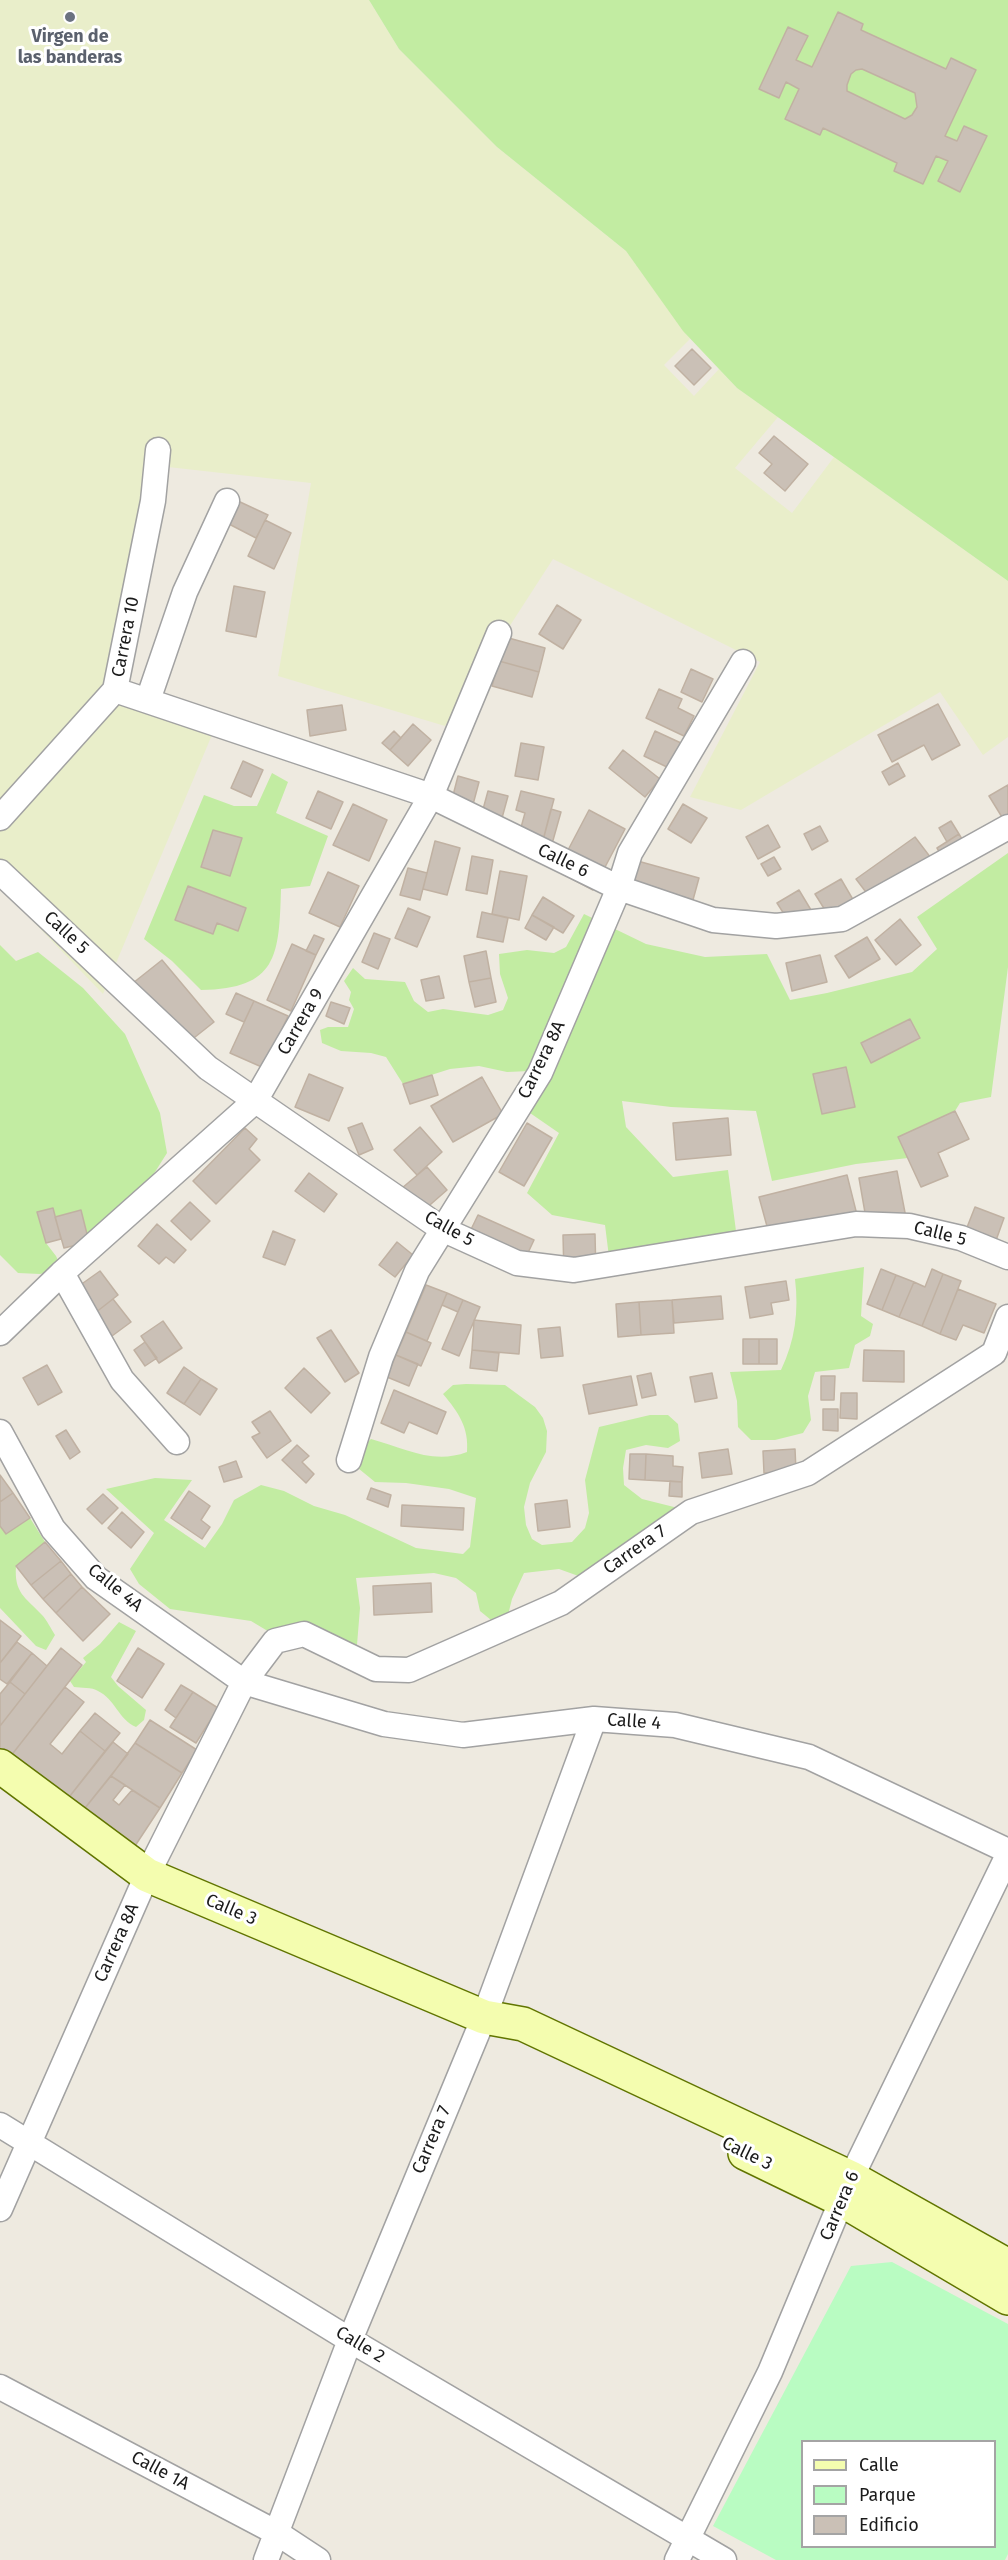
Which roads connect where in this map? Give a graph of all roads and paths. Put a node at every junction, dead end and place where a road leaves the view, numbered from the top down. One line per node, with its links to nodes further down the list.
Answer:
1 (158, 450): 5 (street, Carrera 10)
2 (227, 501): 6 (street)
3 (499, 633): 7 (street, Carrera 9)
4 (743, 662): 11 (street, Carrera 8A)
5 (115, 690): 6 (street, Calle 6); 8 (street, Carrera 10)
6 (148, 699): 7 (street, Calle 6)
7 (430, 796): 11 (street, Calle 6); 12 (street, Carrera 9)
8 (0, 818)
9 (1008, 827): 11 (street, Calle 6)
10 (0, 872): 12 (street, Calle 5)
11 (619, 888): 13 (street, Carrera 8A)
12 (255, 1101): 13 (street, Calle 5); 15 (street, Carrera 9)
13 (442, 1229): 14 (street, Calle 5); 21 (street, Carrera 8A)
14 (1008, 1257)
15 (62, 1273): 17 (street, Carrera 9); 20 (street)
16 (1008, 1317): 18 (street, Carrera 7)
17 (0, 1334)
18 (1001, 1360): 22 (street, Carrera 7)
19 (0, 1432): 22 (street, Calle 4A)
20 (177, 1442)
21 (350, 1460)
22 (244, 1682): 23 (street, Calle 4); 26 (street, Carrera 8A)
23 (594, 1719): 25 (street, Calle 4); 27 (street, Carrera 7)
24 (0, 1766): 26 (main road, Calle 3)
25 (1008, 1853): 30 (street, Carrera 6)
26 (147, 1875): 27 (main road, Calle 3); 29 (street, Carrera 8A)
27 (484, 2017): 30 (main road, Calle 3); 34 (street, Carrera 7)
28 (0, 2125): 29 (street, Calle 2)
29 (30, 2144): 31 (street, Carrera 8A); 34 (street, Calle 2)
30 (847, 2189): 32 (main road, Calle 3); 33 (main road, Calle 3); 37 (street, Carrera 6)
31 (0, 2209)
32 (1008, 2266)
33 (1008, 2298)
34 (350, 2340): 36 (street, Carrera 7); 37 (street, Calle 2)
35 (0, 2387): 36 (street, Calle 1A)
36 (277, 2533): 38 (street, Carrera 7); 39 (street, Calle 1A)
37 (682, 2550): 40 (street, Calle 2)
38 (266, 2560)
39 (318, 2560)
40 (724, 2560)

